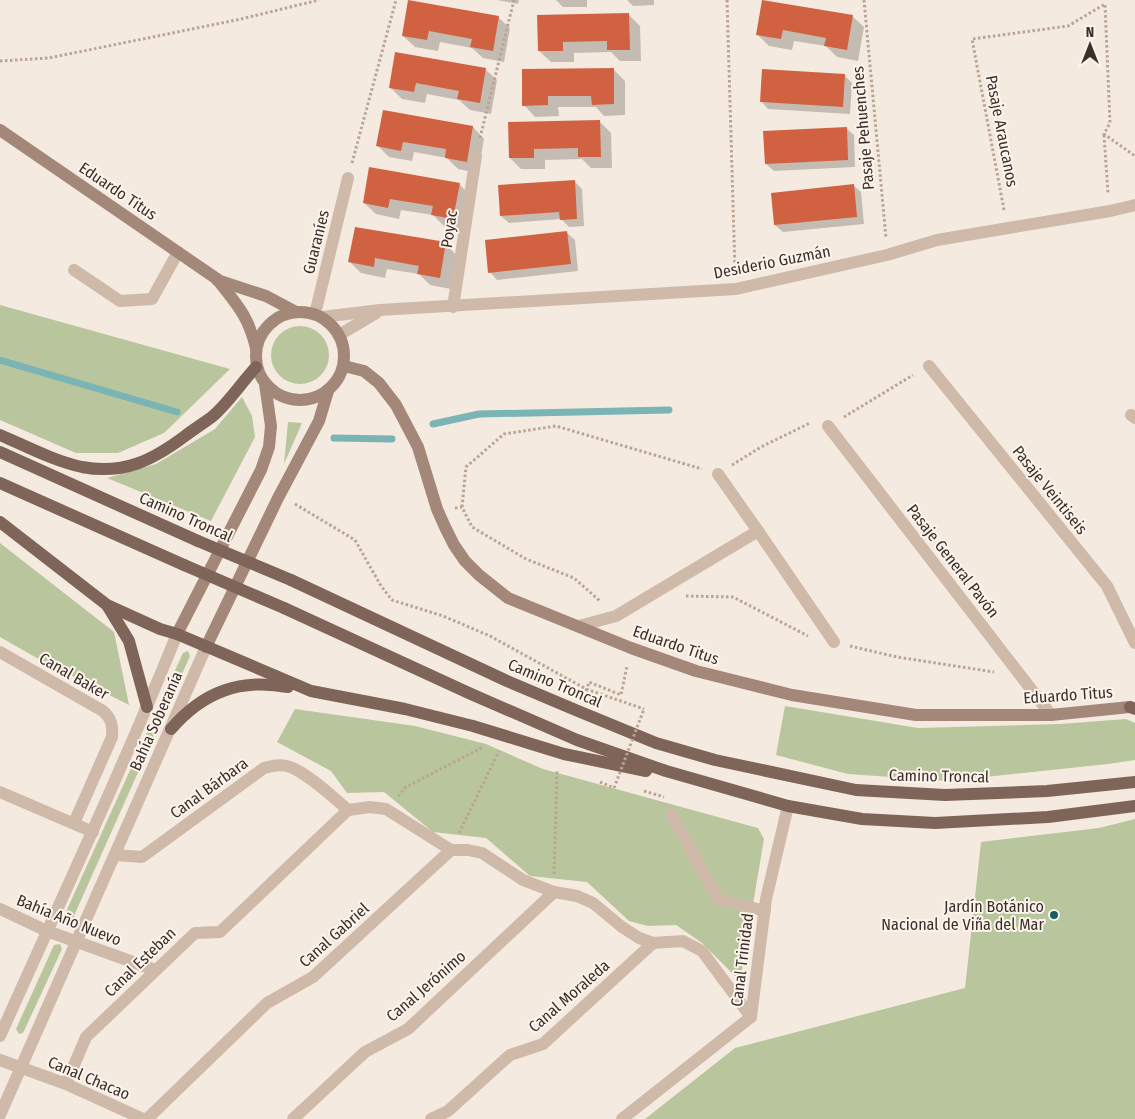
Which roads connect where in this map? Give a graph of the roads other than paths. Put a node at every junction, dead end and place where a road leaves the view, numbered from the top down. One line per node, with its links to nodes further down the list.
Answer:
1 (0, 130): 5 (street, Eduardo Titus)
2 (476, 156): 8 (street, Poyac)
3 (348, 178): 11 (street, Guaraníes)
4 (1135, 205): 8 (street, Desiderio Guzmán)
5 (178, 252): 6 (street); 7 (street, Eduardo Titus)
6 (74, 270)
7 (217, 279): 10 (street, Eduardo Titus); 13 (street, Eduardo Titus)
8 (454, 307): 9 (street, Desiderio Guzmán)
9 (380, 310): 11 (street, Desiderio Guzmán); 12 (street, Desiderio Guzmán)
10 (296, 312): 11 (street, Eduardo Titus); 13 (street, Eduardo Titus)
11 (318, 315): 12 (street)
12 (339, 335): 14 (street)
13 (256, 348): 16 (street, Eduardo Titus)
14 (344, 366): 18 (street); 27 (street, Eduardo Titus)
15 (929, 366): 30 (street, Pasaje Veintiseis)
16 (256, 367): 17 (street, Eduardo Titus); 20 (main road)
17 (265, 384): 18 (street, Eduardo Titus); 28 (street, Bahía Soberanía)
18 (328, 391): 31 (street, Bahía Soberanía)
19 (828, 426): 36 (street, Pasaje General Pavón)
20 (0, 435)
21 (0, 452): 38 (main road, Camino Troncal, bridge)
22 (718, 474): 25 (street)
23 (0, 483): 39 (main road, bridge)
24 (0, 522): 26 (main road)
25 (758, 531): 27 (street); 29 (street)
26 (107, 604): 28 (main road); 35 (main road)
27 (579, 626): 36 (street, Eduardo Titus)
28 (177, 634): 31 (main road); 35 (street, Bahía Soberanía)
29 (834, 642)
30 (1135, 643)
31 (206, 647): 33 (main road); 37 (street, Bahía Soberanía)
32 (0, 652): 45 (street, Canal Baker)
33 (311, 690): 37 (main road); 39 (main road)
34 (1133, 707): 36 (street, Eduardo Titus)
35 (147, 708): 46 (street, Bahía Soberanía)
36 (1051, 715)
37 (171, 729): 48 (street, Bahía Soberanía)
38 (1135, 782)
39 (727, 788): 41 (main road)
40 (0, 792): 45 (street)
41 (788, 806): 42 (main road); 51 (street, Canal Trinidad)
42 (1135, 806)
43 (348, 810): 47 (street); 48 (street, Canal Bárbara); 55 (street, Canal Esteban)
44 (672, 814): 51 (street)
45 (74, 824): 46 (street)
46 (93, 832): 52 (street, Bahía Soberanía)
47 (451, 850): 49 (street); 63 (street, Canal Gabriel)
48 (115, 855): 53 (street, Bahía Soberanía)
49 (554, 892): 54 (street); 64 (street, Canal Jerónimo)
50 (0, 910): 52 (street, Bahía Año Nuevo)
51 (764, 911): 56 (street, Canal Trinidad)
52 (47, 931): 53 (street, Bahía Año Nuevo); 57 (street, Bahía Soberanía)
53 (76, 941): 55 (street, Bahía Año Nuevo); 59 (street, Bahía Soberanía)
54 (653, 943): 56 (street); 65 (street, Canal Moraleda)
55 (155, 970): 60 (street, Canal Esteban)
56 (751, 1017): 66 (street, Canal Trinidad)
57 (0, 1036)
58 (0, 1060): 59 (street)
59 (22, 1067): 60 (street, Canal Chacao); 61 (street, Bahía Soberanía)
60 (66, 1084): 62 (street, Canal Chacao)
61 (0, 1115)
62 (143, 1119)
63 (147, 1119)
64 (293, 1119)
65 (431, 1119)
66 (622, 1119)

